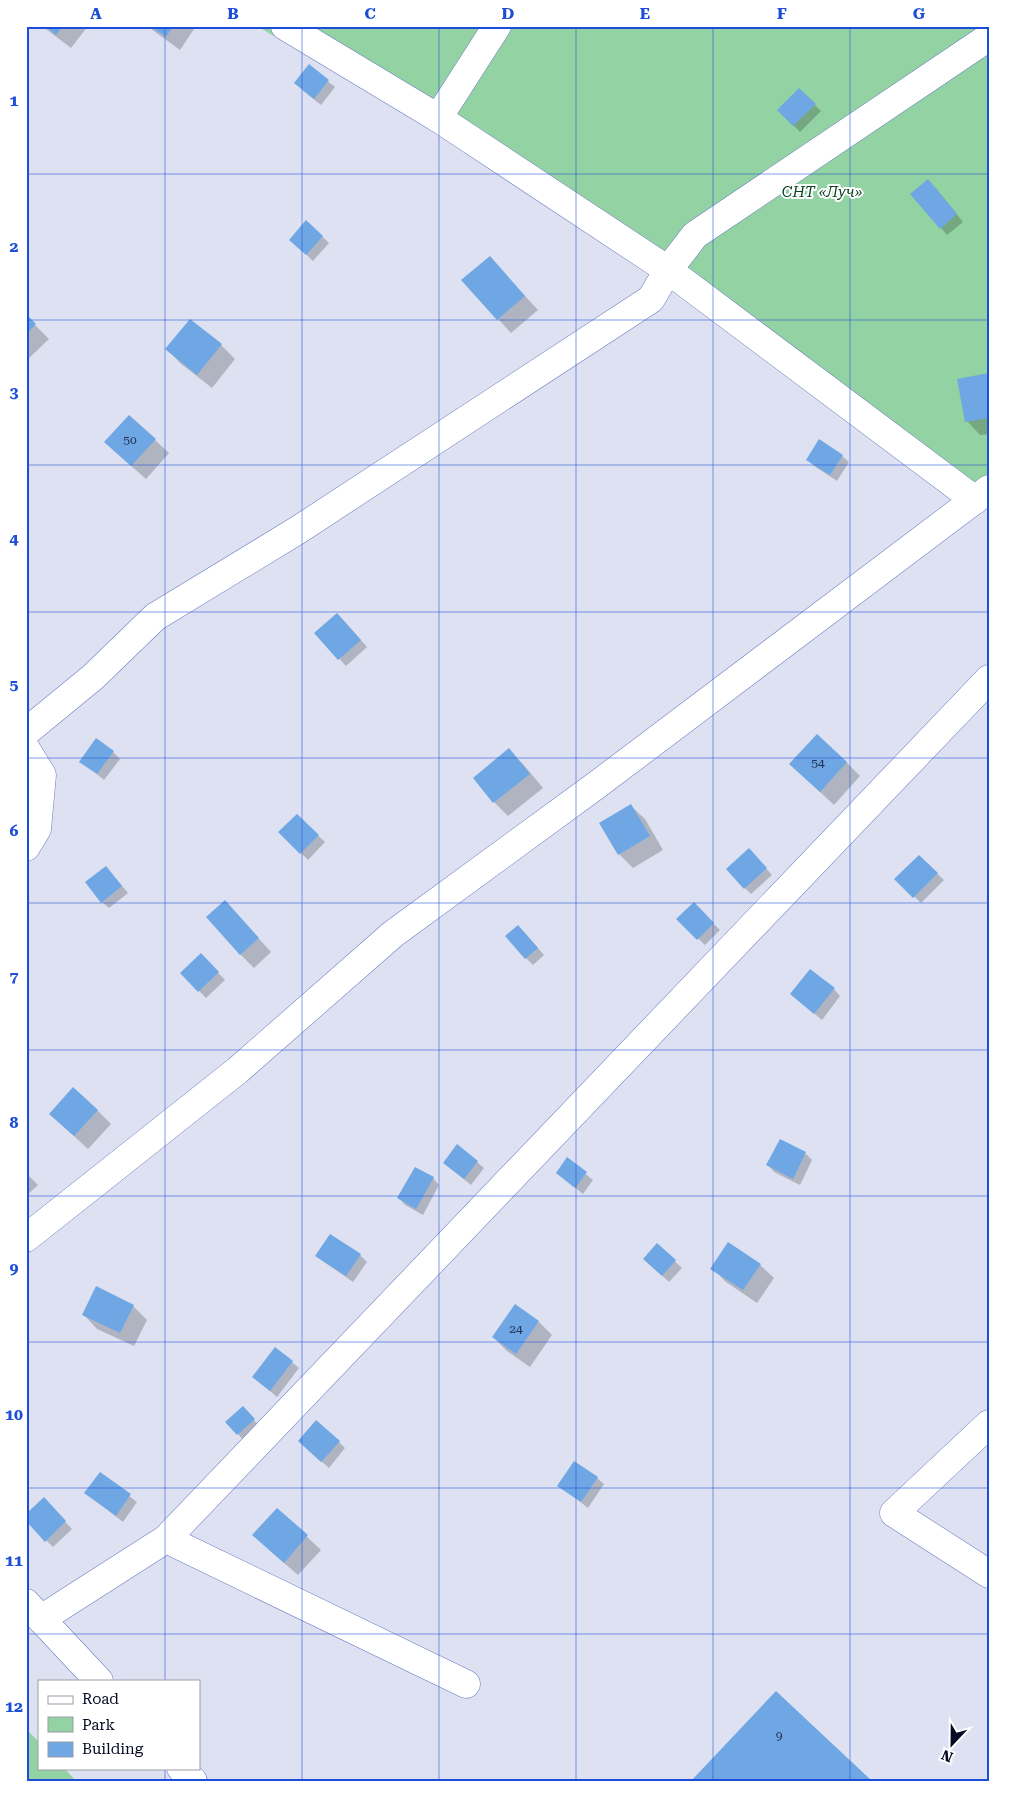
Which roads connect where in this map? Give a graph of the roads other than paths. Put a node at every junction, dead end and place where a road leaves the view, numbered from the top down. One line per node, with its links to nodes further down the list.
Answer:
1 (285, 26): 4 (street)
2 (498, 26): 4 (street)
3 (989, 36): 5 (street)
4 (438, 118): 5 (street)
5 (668, 270): 6 (street); 8 (street)
6 (982, 494): 11 (street)
7 (989, 679): 13 (street)
8 (26, 732)
9 (26, 749): 10 (street)
10 (26, 847)
11 (26, 1238)
12 (989, 1424): 14 (street)
13 (166, 1539): 15 (street); 17 (street)
14 (989, 1574)
15 (34, 1611): 16 (street)
16 (98, 1680)
17 (466, 1684)
18 (183, 1770): 19 (street)
19 (193, 1781)

